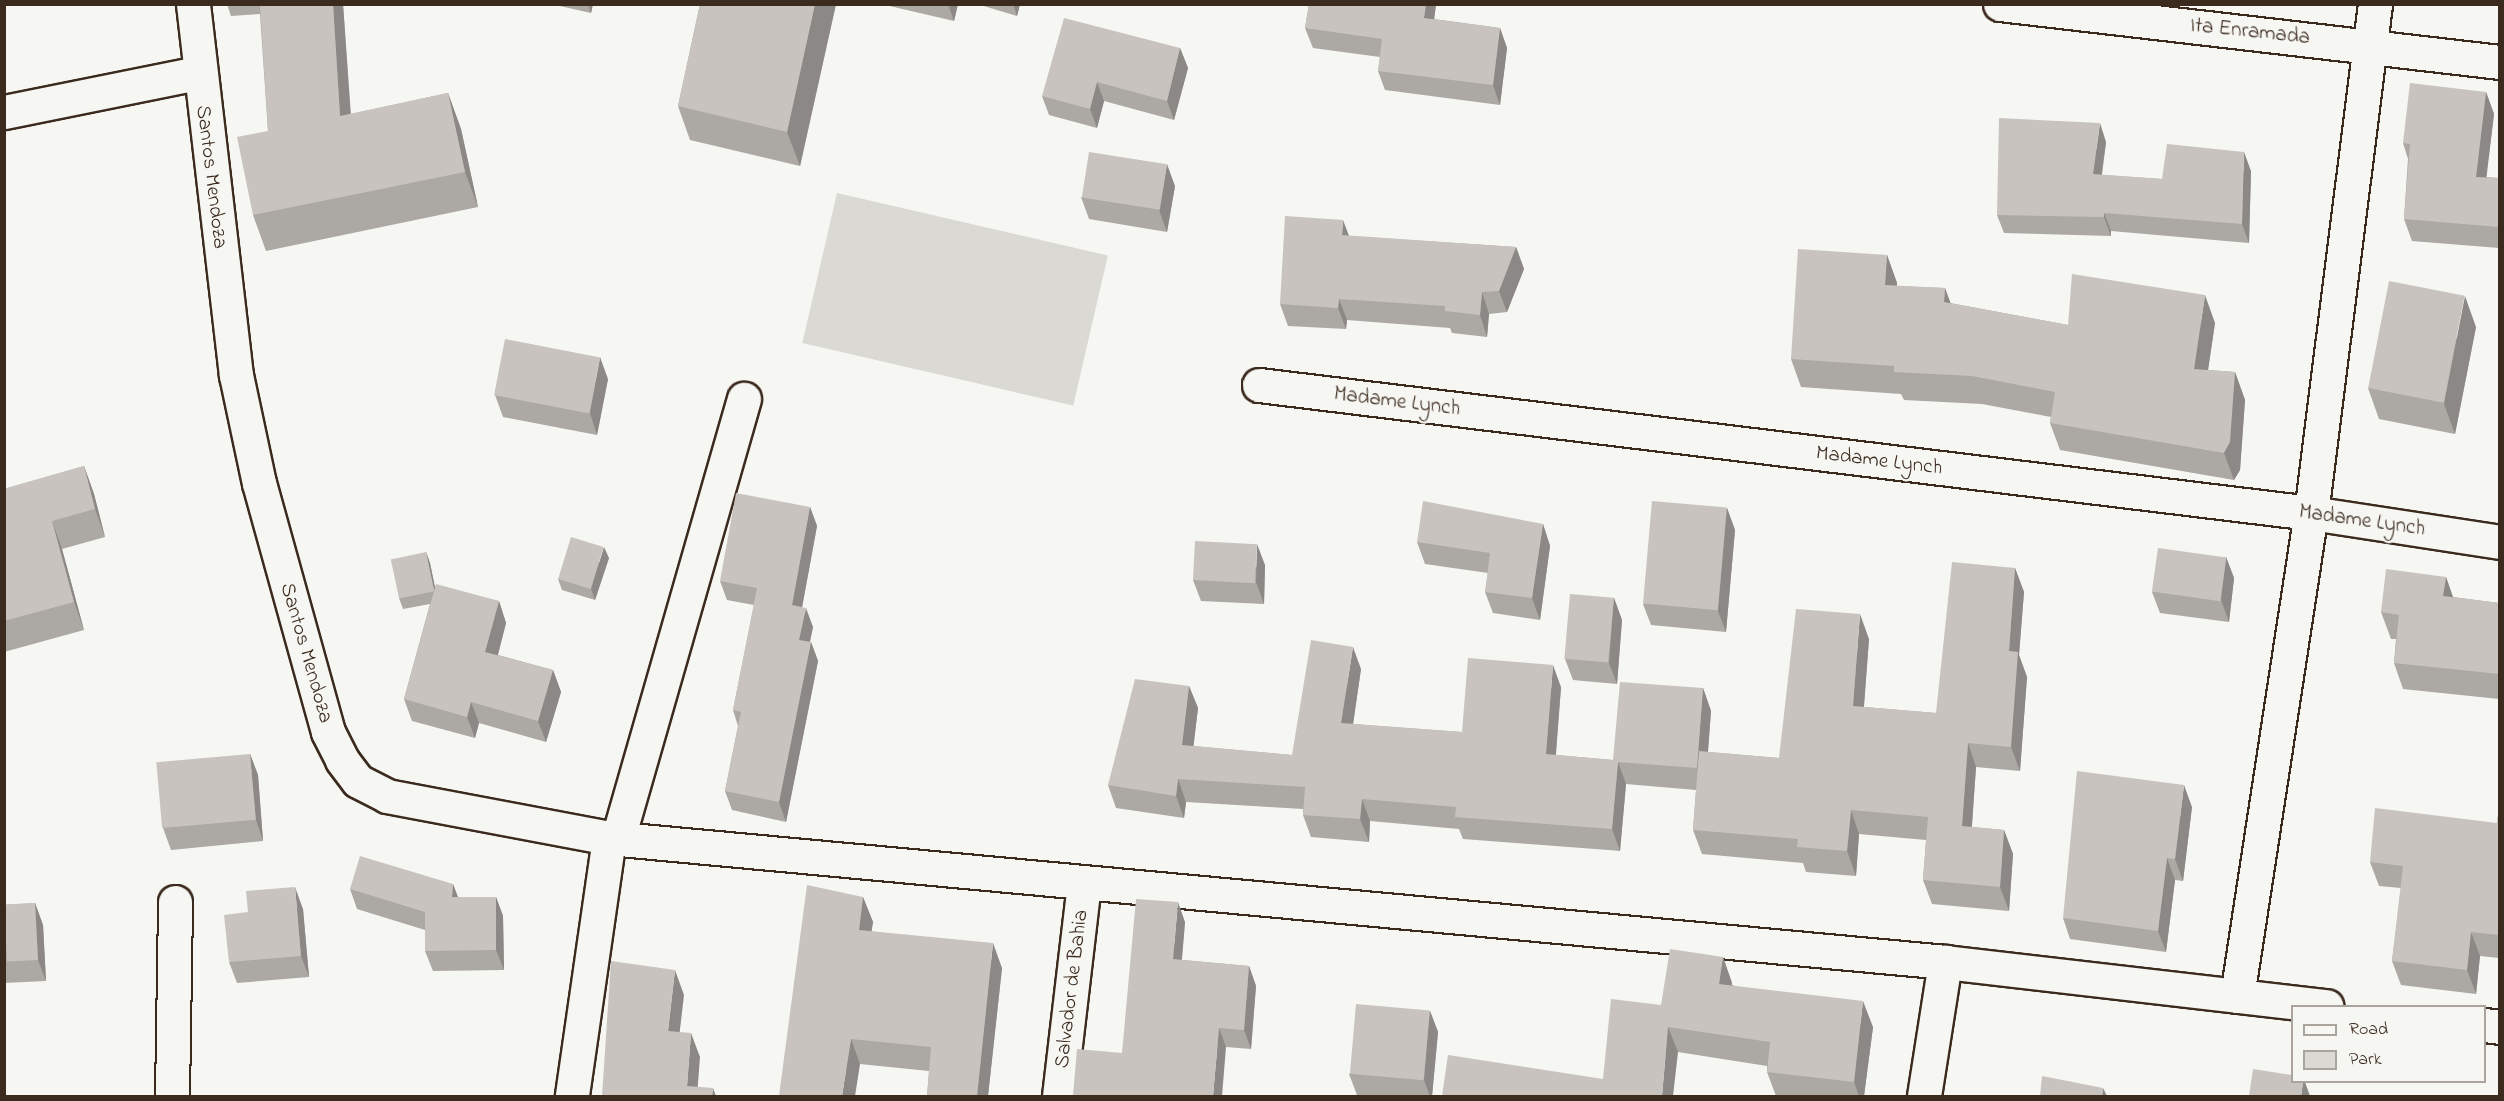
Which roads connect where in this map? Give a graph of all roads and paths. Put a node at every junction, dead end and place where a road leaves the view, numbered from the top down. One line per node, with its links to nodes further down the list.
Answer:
1 (193, 4): 6 (street, Santos Mendoza)
2 (2000, 4): 4 (street, Ita Enramada)
3 (2375, 4): 4 (street)
4 (2370, 46): 5 (street, Ita Enramada); 10 (street)
5 (2499, 62)
6 (198, 73): 7 (street); 12 (street, Santos Mendoza)
7 (4, 112)
8 (1258, 385): 10 (street, Madame Lynch)
9 (744, 399): 12 (street)
10 (2311, 513): 11 (street, Madame Lynch); 16 (street)
11 (2499, 542)
12 (614, 838): 13 (street, Santos Mendoza); 19 (street)
13 (1084, 882): 15 (street, Santos Mendoza); 20 (street, Salvador de Bahia)
14 (175, 902): 18 (street)
15 (1945, 962): 16 (street, Santos Mendoza); 21 (street)
16 (2236, 996): 17 (street, Santos Mendoza)
17 (2317, 1005)
18 (172, 1096)
19 (572, 1096)
20 (1059, 1096)
21 (1924, 1096)

